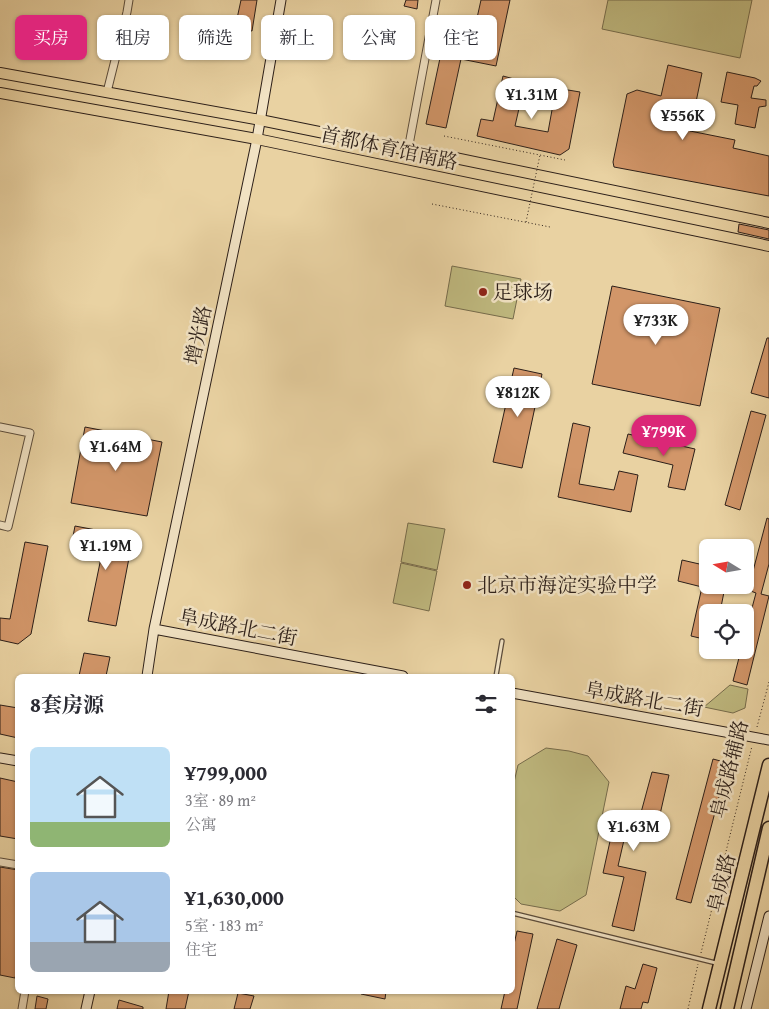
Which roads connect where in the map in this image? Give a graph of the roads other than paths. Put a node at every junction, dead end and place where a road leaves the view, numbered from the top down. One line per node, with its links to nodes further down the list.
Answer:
1 (129, 0): 5 (street)
2 (281, 0): 7 (street, 增光路)
3 (436, 0): 9 (street)
4 (0, 73): 5 (main road, 首都体育馆南路)
5 (107, 92): 7 (main road, 首都体育馆南路)
6 (0, 93): 8 (main road, 首都体育馆南路)
7 (260, 120): 8 (street, 增光路); 9 (main road, 首都体育馆南路)
8 (257, 139): 11 (main road, 首都体育馆南路); 14 (street, 增光路)
9 (408, 150): 10 (main road, 首都体育馆南路)
10 (769, 223)
11 (769, 246)
12 (0, 427): 13 (street)
13 (0, 525)
14 (154, 629): 16 (street, 增光路); 17 (street, 阜成路北二街)
15 (502, 641): 18 (lane)
16 (147, 674)
17 (392, 674)
18 (496, 674)
19 (515, 694): 20 (street, 阜成路北二街)
20 (769, 740)
21 (0, 758): 22 (street)
22 (15, 760)
23 (769, 765): 29 (highway, 阜成路)
24 (769, 828): 30 (highway, 阜成路)
25 (0, 862): 26 (street)
26 (15, 864)
27 (515, 914): 29 (lane)
28 (769, 916): 37 (street)
29 (720, 963): 30 (lane); 35 (highway, 阜成路)
30 (737, 968): 36 (highway, 阜成路)
31 (24, 994): 33 (street)
32 (89, 994): 34 (street)
33 (22, 1009)
34 (86, 1009)
35 (709, 1009)
36 (727, 1009)
37 (746, 1009)

